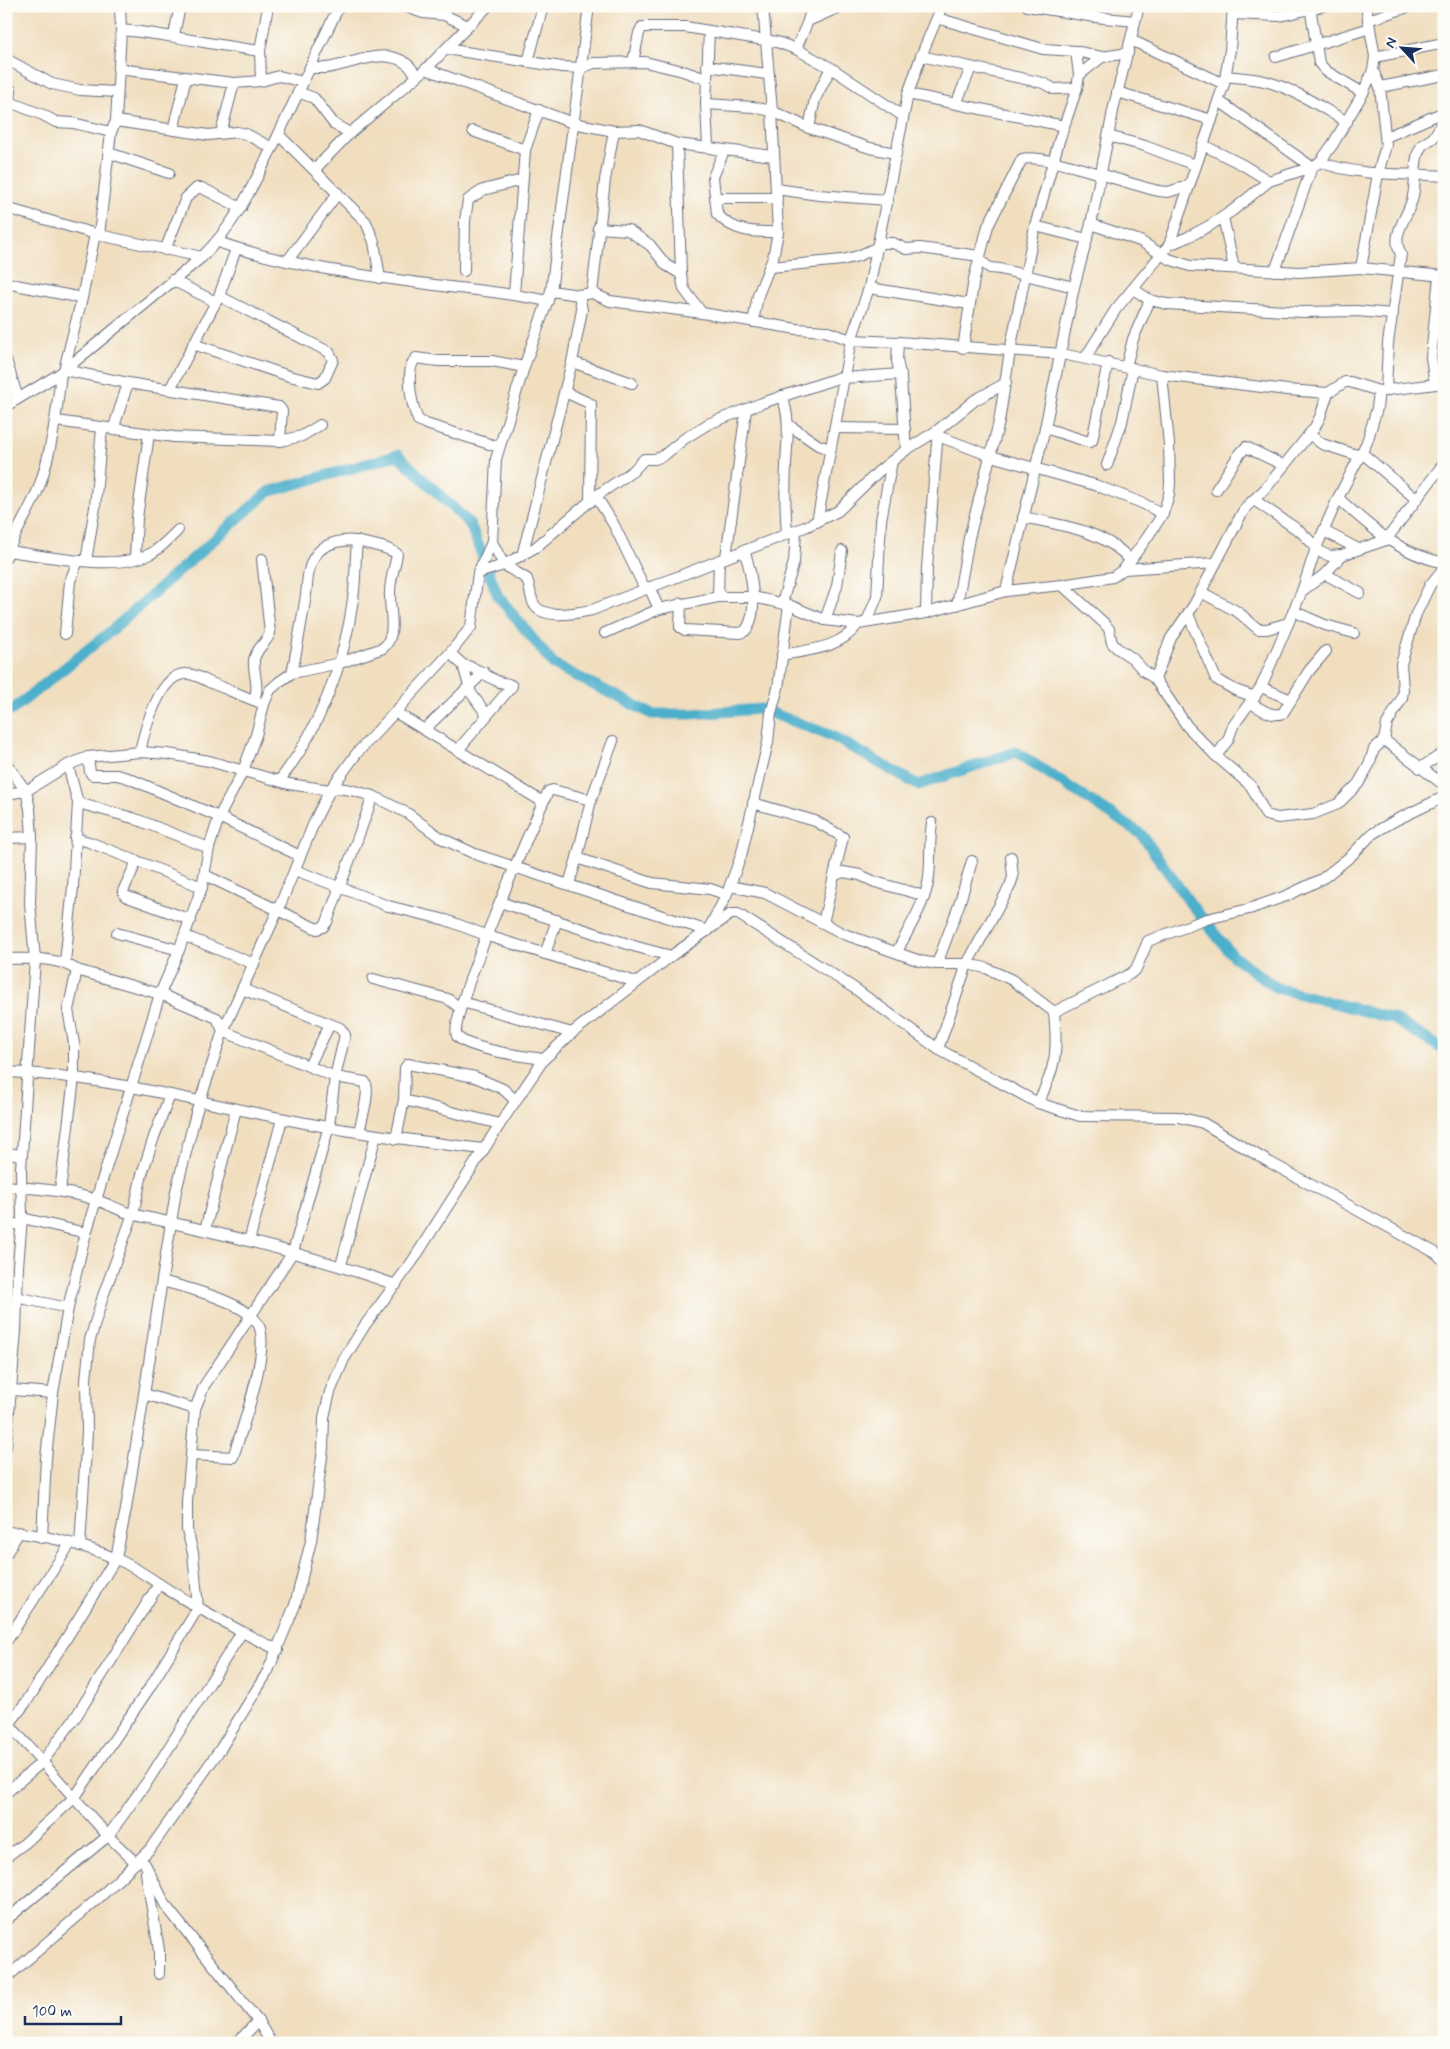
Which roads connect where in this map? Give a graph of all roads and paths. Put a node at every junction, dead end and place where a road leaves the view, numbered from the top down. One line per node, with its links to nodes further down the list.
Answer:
1 (120, 6): 25 (street)
2 (180, 6): 27 (street)
3 (268, 6): 34 (street)
4 (339, 6): 45 (street)
5 (404, 6): 24 (street)
6 (488, 6): 24 (street)
7 (543, 6): 42 (street)
8 (589, 6): 46 (street)
9 (763, 6): 28 (street)
10 (812, 6): 21 (street)
11 (842, 6): 21 (street)
12 (942, 6): 20 (street)
13 (1027, 6): 22 (street)
14 (1139, 6): 22 (street)
15 (1323, 6): 18 (street)
16 (1366, 6): 23 (street)
17 (1411, 6): 23 (street)
18 (1310, 8): 19 (street); 31 (street)
19 (1233, 10): 58 (street)
20 (937, 18): 35 (street); 37 (street)
21 (808, 21): 33 (street)
22 (1135, 21): 29 (street)
23 (1369, 24): 31 (street); 40 (street)
24 (468, 26): 32 (street)
25 (121, 30): 27 (street); 49 (street)
26 (709, 31): 28 (street); 43 (street); 44 (street)
27 (174, 35): 34 (street)
28 (765, 39): 33 (street); 52 (street)
29 (1131, 40): 36 (street); 58 (street)
30 (1444, 43): 40 (street)
31 (1317, 45): 39 (street); 68 (street)
32 (446, 49): 42 (street); 50 (street)
33 (796, 49): 47 (street)
34 (260, 51): 59 (street)
35 (1076, 52): 38 (street); 55 (street)
36 (1128, 53): 38 (street); 67 (street)
37 (921, 56): 48 (street); 69 (street)
38 (1102, 56): 55 (street)
39 (1276, 57)
40 (1375, 57): 51 (street)
41 (6, 59): 65 (street)
42 (528, 62): 46 (street)
43 (633, 62): 46 (street); 57 (street)
44 (707, 66): 52 (street); 57 (street)
45 (310, 68): 54 (street); 60 (street)
46 (581, 68): 81 (street)
47 (831, 68): 76 (street); 83 (street)
48 (971, 68): 64 (street); 72 (street)
49 (118, 69): 56 (street); 65 (street)
50 (426, 69): 54 (street); 73 (street)
51 (1373, 70): 62 (street); 68 (street)
52 (767, 74): 74 (street)
53 (1444, 75): 62 (street)
54 (417, 76): 89 (street)
55 (1079, 76): 64 (street)
56 (186, 78): 61 (street); 84 (street)
57 (706, 79): 71 (street)
58 (1225, 80): 70 (street); 80 (street)
59 (261, 81): 60 (street); 61 (street)
60 (303, 82): 66 (street)
61 (234, 83): 88 (street)
62 (1380, 87): 92 (street)
63 (6, 88): 86 (street)
64 (1077, 88): 82 (street)
65 (118, 92): 79 (street)
66 (298, 92): 89 (street); 90 (street)
67 (1117, 92): 77 (street); 91 (street)
68 (1363, 93): 80 (street)
69 (908, 94): 72 (street); 76 (street)
70 (1219, 101): 77 (street); 103 (street)
71 (706, 104): 74 (street); 95 (street)
72 (956, 104): 82 (street)
73 (539, 110): 81 (street); 97 (street)
74 (772, 111): 83 (street); 101 (street)
75 (1444, 112): 92 (street)
76 (903, 116): 100 (street)
77 (1212, 120): 94 (street)
78 (1444, 120): 109 (street)
79 (116, 121): 84 (street); 86 (street)
80 (1347, 122): 103 (street)
81 (573, 123): 87 (street); 155 (street)
82 (1064, 126): 102 (street)
83 (809, 128): 100 (street)
84 (173, 130): 88 (street)
85 (473, 131): 97 (street)
86 (111, 132): 99 (street)
87 (614, 132): 93 (street); 125 (street)
88 (221, 133): 96 (street)
89 (350, 133): 105 (street)
90 (279, 135): 96 (street); 105 (street)
91 (1108, 136): 104 (street); 108 (street)
92 (1386, 137): 107 (street)
93 (677, 144): 95 (street); 143 (street)
94 (1203, 145): 104 (street); 112 (street)
95 (708, 147): 98 (street)
96 (272, 148): 121 (street)
97 (525, 150): 111 (street)
98 (724, 151): 101 (street); 117 (street)
99 (109, 153): 106 (street); 127 (street)
100 (895, 153): 118 (street)
101 (773, 156): 116 (street)
102 (1053, 162): 108 (street); 124 (street); 135 (street)
103 (1316, 164): 107 (street); 112 (street); 141 (street)
104 (1195, 165): 113 (street)
105 (314, 169): 115 (street)
106 (169, 173)
107 (1378, 174): 109 (street); 139 (street)
108 (1099, 175): 114 (street); 123 (street)
109 (1416, 175): 110 (street); 142 (street)
110 (1444, 176)
111 (522, 180): 140 (street); 153 (street)
112 (1269, 181): 122 (street)
113 (1188, 186): 114 (street); 119 (street)
114 (1168, 192): 119 (street)
115 (338, 193): 136 (street); 146 (street)
116 (776, 193): 117 (street); 118 (street); 126 (street)
117 (715, 198): 126 (street)
118 (888, 200): 130 (street)
119 (1183, 204): 132 (street)
120 (6, 208): 127 (street)
121 (241, 208): 129 (street); 133 (street)
122 (1223, 217): 132 (street); 138 (street)
123 (1090, 224): 128 (street); 132 (street)
124 (1035, 226): 128 (street); 144 (street)
125 (598, 228): 143 (street); 152 (street)
126 (778, 232): 137 (street)
127 (97, 234): 133 (street); 156 (street)
128 (1087, 239): 149 (street)
129 (218, 242): 131 (street); 134 (street)
130 (879, 245): 135 (street); 137 (street); 150 (street)
131 (236, 249): 136 (street); 157 (street)
132 (1166, 249): 138 (street); 151 (street)
133 (165, 250): 134 (street)
134 (202, 258): 147 (street)
135 (979, 258): 144 (street); 159 (street)
136 (288, 260): 146 (street)
137 (771, 266): 162 (street)
138 (1234, 268): 141 (street)
139 (1361, 268): 141 (street); 142 (street)
140 (464, 271)
141 (1275, 271)
142 (1398, 272): 145 (street); 161 (street)
143 (681, 274): 160 (street)
144 (1025, 274): 149 (street); 167 (street)
145 (1441, 276): 181 (street)
146 (380, 278): 153 (street)
147 (172, 280): 157 (street); 175 (street)
148 (6, 282): 156 (street)
149 (1074, 287): 168 (street)
150 (869, 288): 159 (street); 163 (street)
151 (1133, 288): 158 (street); 169 (street)
152 (592, 293): 154 (street); 160 (street)
153 (514, 294): 155 (street)
154 (579, 295): 155 (street); 171 (street)
155 (550, 296): 173 (street)
156 (82, 298): 175 (street)
157 (217, 299): 165 (street); 165 (street)
158 (1150, 300): 161 (street); 174 (street)
159 (969, 304): 166 (street)
160 (702, 313): 162 (street)
161 (1393, 314): 184 (street)
162 (753, 322): 163 (street)
163 (851, 340): 164 (street); 178 (street)
164 (898, 342): 166 (street); 176 (street)
165 (193, 344): 183 (street)
166 (963, 348): 167 (street)
167 (1010, 351): 168 (street); 180 (street)
168 (1062, 354): 169 (street); 195 (street)
169 (1085, 358): 172 (street)
170 (6, 360): 188 (street)
171 (572, 362): 182 (street); 185 (street)
172 (1108, 362): 174 (street); 195 (street)
173 (524, 367): 202 (street); 202 (street)
174 (1130, 368): 177 (street); 209 (street)
175 (63, 371): 179 (street); 188 (street); 191 (street)
176 (901, 374): 178 (street); 197 (street)
177 (1162, 375): 186 (street); 217 (street)
178 (844, 377): 187 (street); 194 (street)
179 (128, 383): 183 (street); 196 (street)
180 (1006, 383): 198 (street); 206 (street)
181 (1440, 383): 184 (street)
182 (632, 384)
183 (170, 389): 201 (street)
184 (1383, 391): 186 (street); 205 (street)
185 (565, 392): 214 (street); 232 (street)
186 (1328, 393): 200 (street)
187 (782, 396): 190 (street); 193 (street)
188 (18, 398): 189 (street)
189 (6, 406)
190 (746, 410): 214 (street); 234 (street)
191 (56, 421): 196 (street); 230 (street)
192 (320, 425): 201 (street)
193 (788, 425): 203 (street); 222 (street)
194 (835, 428): 197 (street); 203 (street)
195 (1046, 428): 211 (street)
196 (107, 429): 199 (street); 237 (street)
197 (905, 429): 204 (street)
198 (938, 433): 204 (street); 206 (street); 258 (street)
199 (148, 434): 201 (street); 233 (street)
200 (1309, 434): 205 (street); 210 (street)
201 (280, 441)
202 (499, 446): 225 (street)
203 (830, 449): 219 (street)
204 (906, 450): 207 (street)
205 (1361, 454): 213 (street); 215 (street)
206 (991, 456): 211 (street); 255 (street)
207 (892, 461): 219 (street); 262 (street)
208 (1444, 463): 215 (street)
209 (1108, 465)
210 (1284, 465): 212 (street); 216 (street)
211 (1034, 469): 217 (street); 218 (street)
212 (1216, 490)
213 (1338, 498): 221 (street); 223 (street)
214 (593, 499): 232 (street); 246 (street)
215 (1416, 499): 223 (street)
216 (1254, 500): 226 (street); 238 (street)
217 (1162, 514): 236 (street)
218 (1023, 517): 236 (street); 247 (street)
219 (817, 522): 222 (street)
220 (178, 530): 233 (street)
221 (1324, 531): 226 (street); 227 (street)
222 (791, 532): 228 (street); 254 (street)
223 (1386, 540): 227 (street); 239 (street)
224 (357, 541): 269 (street); 269 (street); 272 (street)
225 (492, 542): 240 (street); 243 (street)
226 (1315, 544): 231 (street); 248 (street)
227 (1358, 549): 231 (street)
228 (744, 550): 234 (street); 252 (street)
229 (842, 551): 260 (street)
230 (7, 553): 237 (street)
231 (1342, 555): 244 (street)
232 (522, 556): 240 (street)
233 (135, 558): 237 (street)
234 (723, 558): 246 (street); 251 (street)
235 (262, 559): 278 (street)
236 (1130, 560): 242 (street)
237 (82, 561): 264 (street)
238 (1216, 563): 242 (street); 249 (street)
239 (1444, 563)
240 (504, 565): 243 (street); 246 (street)
241 (1444, 568): 282 (street)
242 (1124, 569): 245 (street)
243 (478, 573): 267 (street)
244 (1325, 574): 248 (street); 250 (street)
245 (1062, 585): 247 (street); 273 (street)
246 (647, 588): 256 (street)
247 (1006, 591): 255 (street)
248 (1302, 591): 257 (street)
249 (1201, 592): 259 (street); 261 (street)
250 (1360, 593)
251 (718, 597): 252 (street); 253 (street)
252 (753, 597): 253 (street); 254 (street)
253 (681, 603): 256 (street)
254 (785, 604): 260 (street); 268 (street)
255 (956, 605): 258 (street)
256 (659, 609): 265 (street)
257 (1292, 611): 261 (street); 263 (street)
258 (926, 613): 262 (street)
259 (1188, 614): 273 (street); 276 (street)
260 (825, 620): 262 (street)
261 (1288, 622): 275 (street)
262 (863, 623): 268 (street)
263 (1354, 633)
264 (65, 634)
265 (605, 634)
266 (1326, 651): 277 (street)
267 (450, 654): 270 (street); 279 (street)
268 (782, 655): 303 (street)
269 (340, 663): 272 (street); 293 (street)
270 (463, 665): 271 (street); 274 (street)
271 (484, 672): 274 (street); 280 (street)
272 (292, 673): 278 (street)
273 (1154, 679): 287 (street)
274 (469, 685): 280 (street); 281 (street)
275 (1261, 687): 276 (street); 277 (street)
276 (1253, 700): 277 (street); 287 (street)
277 (1291, 700)
278 (259, 702): 285 (street); 292 (street)
279 (395, 712): 281 (street); 295 (street)
280 (487, 715): 284 (street)
281 (424, 730): 284 (street)
282 (1384, 740): 287 (street); 291 (street)
283 (613, 741): 300 (street)
284 (458, 750): 301 (street)
285 (140, 752): 288 (street); 292 (street)
286 (1444, 753): 291 (street)
287 (1216, 756)
288 (88, 758): 290 (street); 304 (street)
289 (6, 762): 296 (street)
290 (68, 765): 296 (street); 302 (street)
291 (1420, 768): 294 (street)
292 (243, 771): 293 (street); 304 (street)
293 (279, 781): 295 (street)
294 (1444, 785)
295 (330, 790): 298 (street); 310 (street)
296 (26, 791): 297 (street); 306 (street)
297 (6, 794)
298 (373, 796): 315 (street); 322 (street)
299 (1444, 797): 353 (street)
300 (590, 800): 301 (street); 311 (street)
301 (543, 802): 315 (street)
302 (78, 803): 308 (street); 309 (street)
303 (753, 803): 317 (street); 320 (street)
304 (219, 816): 309 (street); 310 (street)
305 (932, 823): 323 (street)
306 (32, 837): 307 (street); 339 (street)
307 (6, 838)
308 (75, 838): 313 (street); 340 (street)
309 (209, 848): 318 (street)
310 (300, 856): 316 (street)
311 (577, 858): 319 (street); 324 (street)
312 (1011, 858): 343 (street)
313 (137, 861): 321 (street); 327 (street)
314 (972, 862): 342 (street)
315 (514, 868): 319 (street); 325 (street)
316 (295, 870): 322 (street); 326 (street)
317 (839, 870): 323 (street); 329 (street)
318 (205, 875): 321 (street); 326 (street)
319 (569, 884): 330 (street)
320 (730, 886): 324 (street); 329 (street)
321 (202, 887): 327 (street)
322 (338, 887): 326 (street); 333 (street)
323 (919, 895): 335 (street)
324 (726, 896): 330 (street)
325 (500, 902): 328 (street); 333 (street)
326 (278, 910): 341 (street)
327 (191, 920): 332 (street)
328 (558, 920): 336 (street); 337 (street)
329 (823, 923): 335 (street)
330 (708, 931): 337 (street); 358 (street)
331 (117, 933): 334 (street)
332 (185, 936): 334 (street); 341 (street)
333 (488, 936): 336 (street); 348 (street)
334 (179, 950): 349 (street)
335 (897, 952): 342 (street)
336 (545, 954): 346 (street)
337 (671, 956): 346 (street)
338 (6, 959): 339 (street)
339 (36, 959): 340 (street); 362 (street)
340 (65, 962): 344 (street)
341 (254, 964): 347 (street)
342 (937, 964): 343 (street)
343 (968, 964): 353 (street); 358 (street)
344 (77, 970): 349 (street); 364 (street)
345 (374, 980): 350 (street)
346 (636, 982): 357 (street)
347 (242, 989): 352 (street); 355 (street)
348 (467, 989): 350 (street); 351 (street)
349 (160, 994): 354 (street); 365 (street)
350 (448, 999): 351 (street)
351 (461, 1005): 357 (street); 359 (street)
352 (231, 1010): 354 (street); 356 (street)
353 (1054, 1012): 370 (street)
354 (217, 1018): 356 (street)
355 (330, 1024): 360 (street); 363 (street)
356 (223, 1031): 360 (street); 369 (street)
357 (572, 1032): 359 (street)
358 (938, 1049): 370 (street)
359 (544, 1059): 368 (street)
360 (309, 1066): 363 (street)
361 (6, 1072): 362 (street)
362 (29, 1073): 364 (street); 380 (street)
363 (335, 1077): 374 (street); 375 (street)
364 (74, 1078): 365 (street); 383 (street)
365 (131, 1087): 366 (street); 384 (street)
366 (170, 1095): 369 (street); 385 (street)
367 (404, 1100): 368 (street); 373 (street); 377 (street)
368 (516, 1101): 373 (street)
369 (200, 1102): 371 (street); 387 (street)
370 (1038, 1103): 393 (street)
371 (236, 1109): 372 (street); 389 (street)
372 (282, 1119): 374 (street); 391 (street)
373 (500, 1124): 378 (street)
374 (329, 1126): 375 (street); 392 (street)
375 (359, 1132): 376 (street)
376 (376, 1135): 377 (street); 396 (street)
377 (396, 1139): 378 (street)
378 (483, 1149): 398 (street)
379 (6, 1152): 380 (street)
380 (22, 1155): 382 (street)
381 (6, 1186): 382 (street)
382 (21, 1187): 383 (street); 386 (street)
383 (60, 1191): 384 (street)
384 (96, 1200): 385 (street); 390 (street)
385 (133, 1214): 387 (street); 412 (street)
386 (21, 1221): 388 (street); 390 (street); 395 (street)
387 (171, 1221): 389 (street); 397 (street)
388 (6, 1223)
389 (205, 1230): 391 (street)
390 (86, 1233): 400 (street)
391 (249, 1242): 392 (street)
392 (293, 1252): 396 (street); 401 (street)
393 (1444, 1261)
394 (6, 1264): 395 (street)
395 (18, 1266): 399 (street)
396 (341, 1266): 398 (street)
397 (162, 1280): 401 (street); 405 (street)
398 (396, 1284): 419 (street)
399 (16, 1297): 400 (street); 402 (street)
400 (68, 1308): 404 (street)
401 (252, 1317): 406 (street); 408 (street)
402 (11, 1331): 403 (street)
403 (12, 1390): 404 (street); 407 (street)
404 (53, 1393): 411 (street)
405 (144, 1394): 406 (street); 414 (street)
406 (195, 1409): 408 (street)
407 (6, 1447)
408 (192, 1455): 416 (street)
409 (6, 1532): 410 (street)
410 (19, 1532): 411 (street); 413 (street)
411 (42, 1538): 412 (street)
412 (75, 1545): 414 (street); 418 (street)
413 (6, 1554)
414 (116, 1558): 415 (street); 420 (street)
415 (159, 1584): 416 (street); 421 (street)
416 (198, 1608): 417 (street); 423 (street)
417 (242, 1632): 419 (street); 424 (street)
418 (6, 1642)
419 (278, 1650): 426 (street)
420 (7, 1725): 421 (street)
421 (43, 1761): 422 (street); 423 (street)
422 (6, 1793)
423 (75, 1797): 424 (street); 425 (street)
424 (108, 1836): 426 (street); 427 (street)
425 (6, 1857)
426 (141, 1861): 428 (street); 429 (street); 430 (street)
427 (6, 1920)
428 (159, 1974)
429 (6, 1978)
430 (258, 2021): 431 (street); 432 (street)
431 (237, 2043)
432 (271, 2043)

